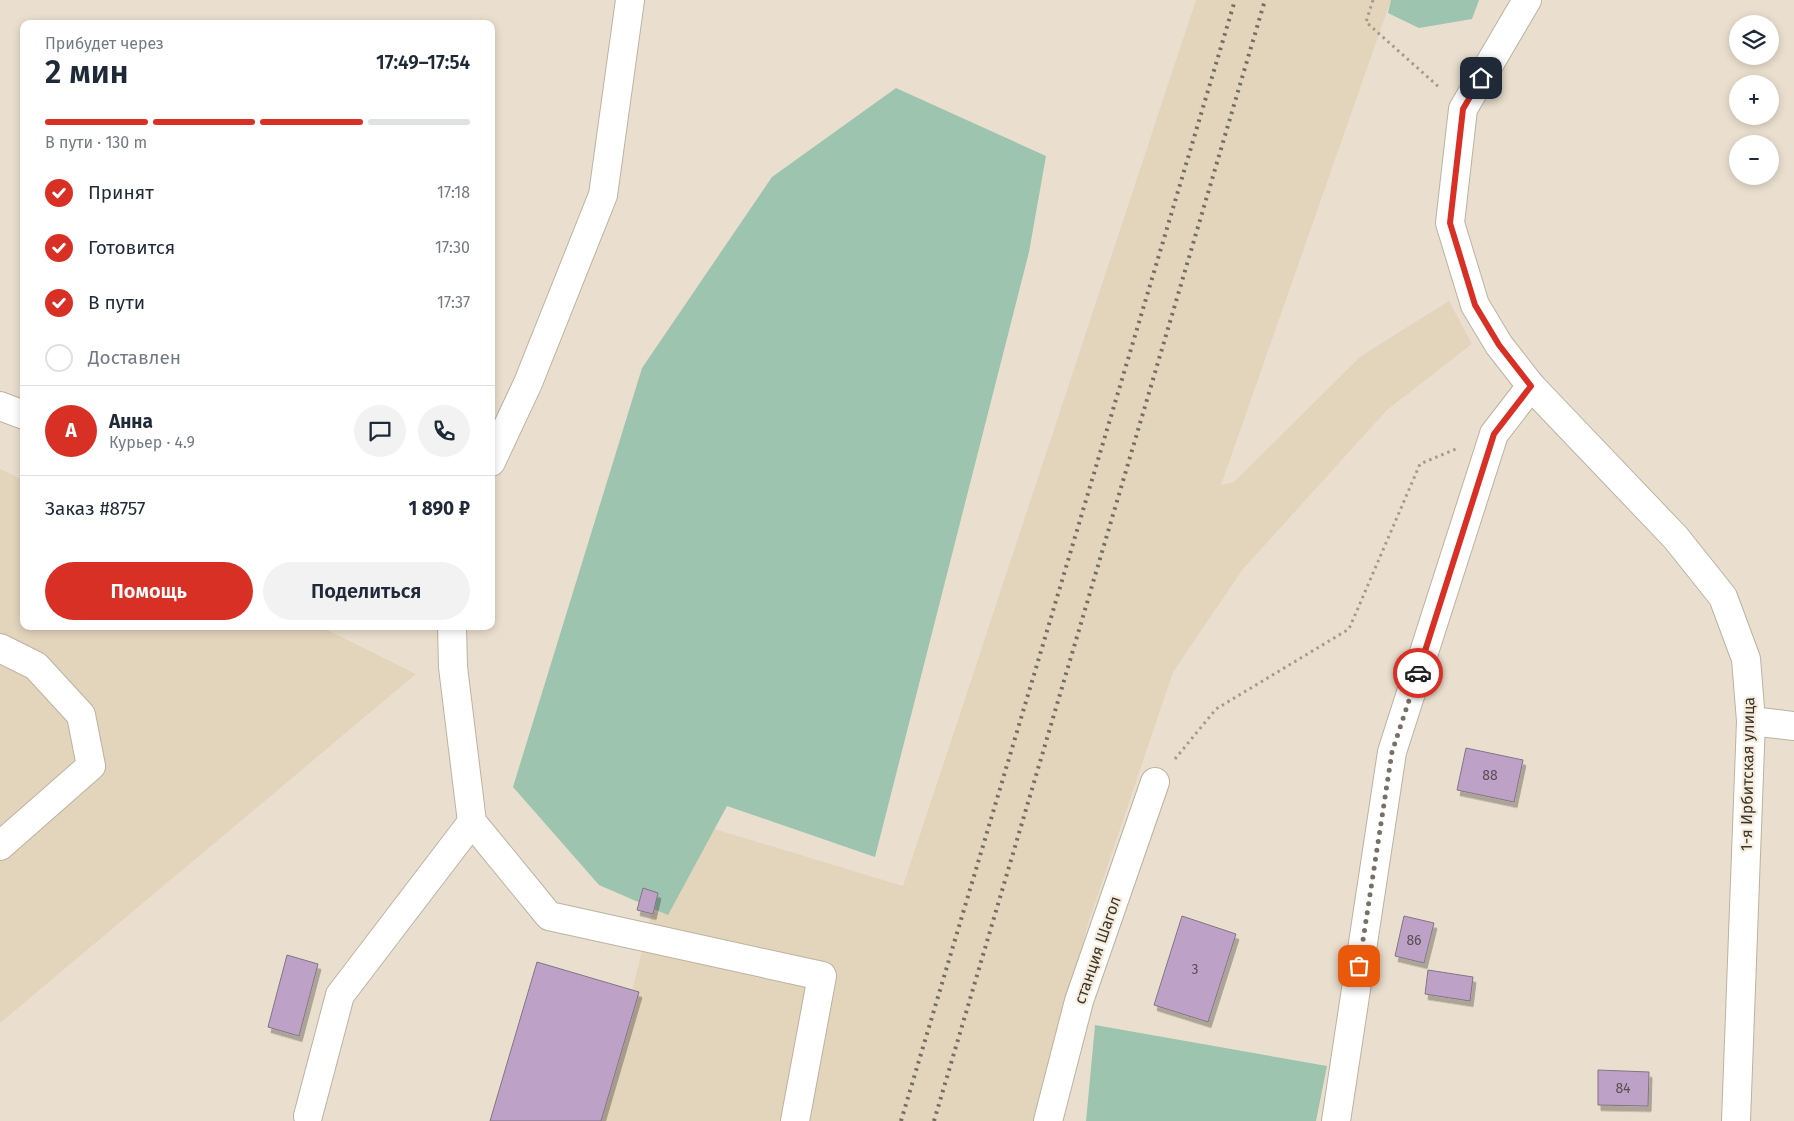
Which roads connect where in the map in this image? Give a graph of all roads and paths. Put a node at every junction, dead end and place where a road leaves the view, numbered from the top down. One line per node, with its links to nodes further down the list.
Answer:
1 (630, 0): 9 (street)
2 (1372, 0): 4 (path)
3 (1527, 0): 4 (street)
4 (1463, 109): 5 (street, 1-я Ирбитская улица)
5 (1531, 386): 8 (street); 12 (street, 1-я Ирбитская улица)
6 (0, 406): 7 (street)
7 (20, 413)
8 (1494, 434): 14 (path); 20 (street)
9 (495, 453)
10 (452, 630): 15 (street)
11 (0, 648): 16 (street)
12 (1751, 721): 13 (street); 21 (street, 1-я Ирбитская улица)
13 (1794, 726)
14 (1155, 782): 19 (street, станция Шагол)
15 (472, 822): 17 (street); 18 (street)
16 (0, 846)
17 (308, 1116)
18 (795, 1121)
19 (1048, 1121)
20 (1336, 1121)
21 (1736, 1121)

